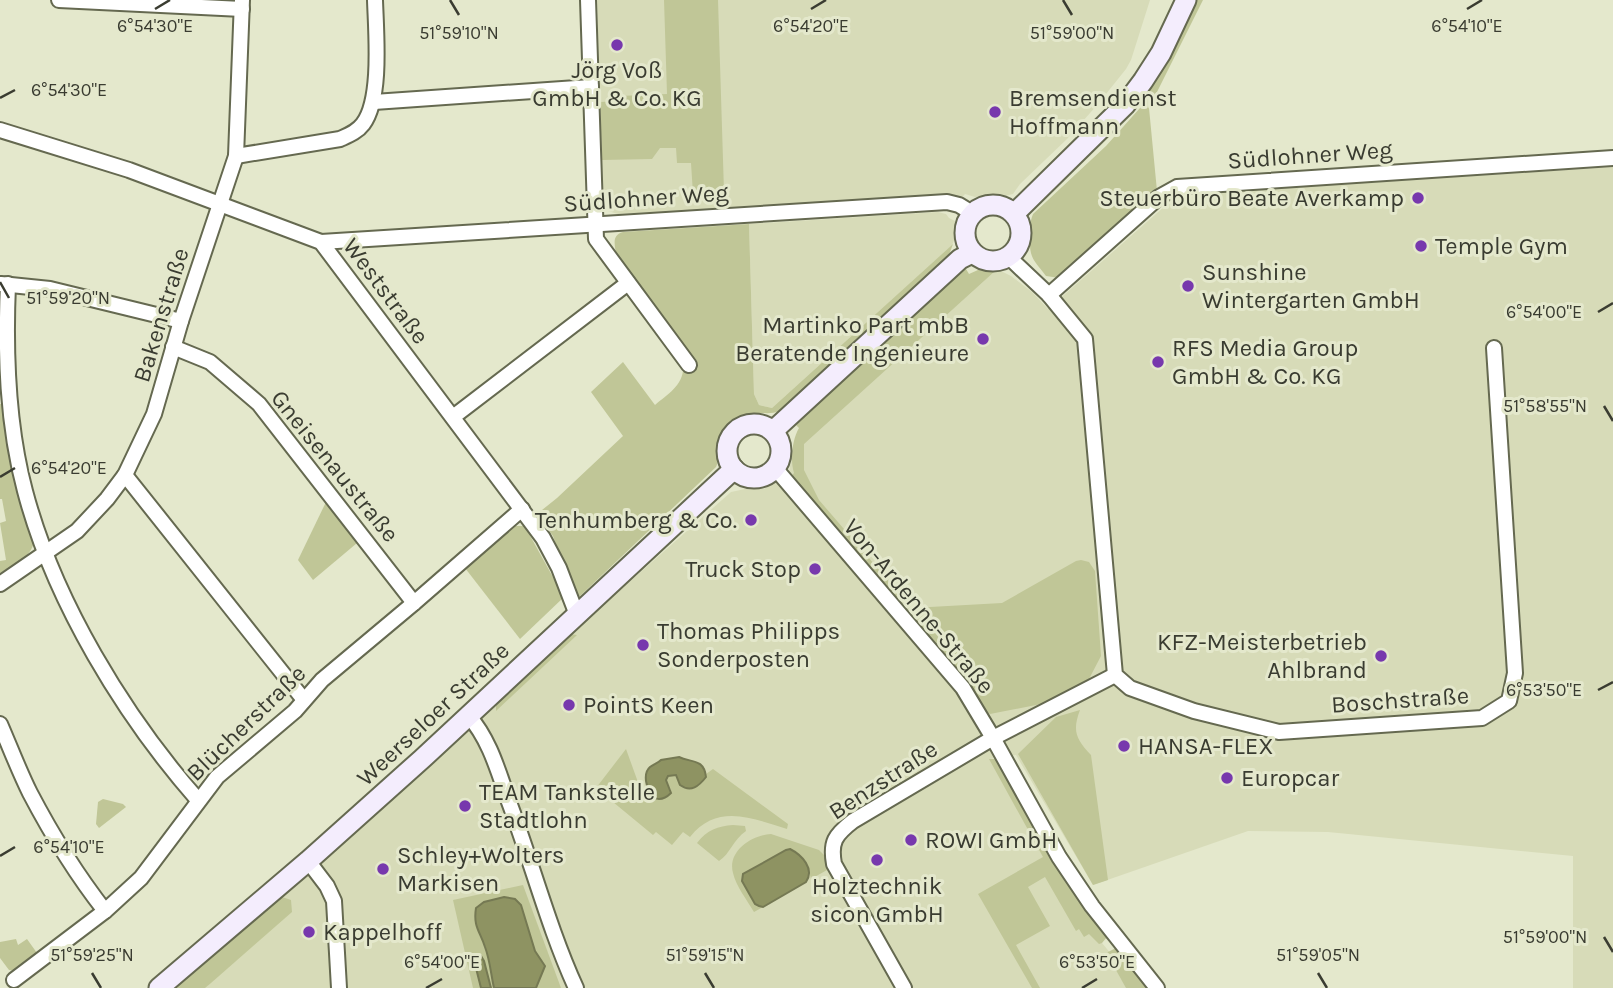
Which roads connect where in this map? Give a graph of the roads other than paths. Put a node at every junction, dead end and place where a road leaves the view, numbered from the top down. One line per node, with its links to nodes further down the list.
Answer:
1 (59, 0): 5 (street)
2 (376, 0): 7 (street)
3 (588, 0): 6 (street)
4 (1186, 0): 13 (street)
5 (242, 5): 9 (street, Bakenstraße)
6 (591, 87): 7 (street); 14 (street)
7 (373, 102): 9 (street)
8 (0, 130): 11 (street, Weststraße)
9 (236, 156): 11 (street, Bakenstraße)
10 (1613, 158): 20 (street, Südlohner Weg)
11 (220, 204): 15 (street, Weststraße); 21 (street, Bakenstraße)
12 (972, 213): 13 (street); 14 (street, Südlohner Weg); 16 (street)
13 (1014, 214): 17 (street)
14 (595, 224): 15 (street, Südlohner Weg); 18 (street)
15 (321, 242): 25 (street, Weststraße)
16 (972, 253): 17 (street); 26 (street)
17 (1012, 255): 20 (street)
18 (628, 283): 24 (street); 25 (street)
19 (4, 284): 21 (street); 31 (street)
20 (1049, 295): 35 (street)
21 (181, 321): 22 (street, Bakenstraße)
22 (173, 347): 29 (street, Bakenstraße); 33 (street, Gneisenaustraße)
23 (1494, 348): 35 (street, Boschstraße)
24 (689, 365)
25 (453, 417): 30 (street, Weststraße)
26 (773, 432): 27 (street); 28 (street)
27 (775, 468): 28 (street); 39 (street, Von-Ardenne-Straße)
28 (734, 469): 34 (street, Weerseloer Straße)
29 (125, 475): 31 (street, Bakenstraße); 36 (street)
30 (522, 509): 33 (street, Blücherstraße); 34 (street, Weststraße)
31 (45, 553): 32 (street, Bakenstraße); 40 (street)
32 (0, 584)
33 (414, 603): 36 (street, Blücherstraße)
34 (577, 615): 37 (street, Weerseloer Straße)
35 (1115, 675): 39 (street)
36 (304, 700): 40 (street, Blücherstraße)
37 (468, 715): 41 (street, Weerseloer Straße); 46 (street)
38 (0, 724): 42 (street)
39 (993, 738): 47 (street, Benzstraße); 48 (street, Von-Ardenne-Straße)
40 (198, 800): 42 (street, Blücherstraße)
41 (308, 861): 44 (street, Weerseloer Straße); 45 (street)
42 (105, 911): 43 (street, Blücherstraße)
43 (14, 980)
44 (159, 988)
45 (339, 988)
46 (576, 988)
47 (904, 988)
48 (1157, 988)

